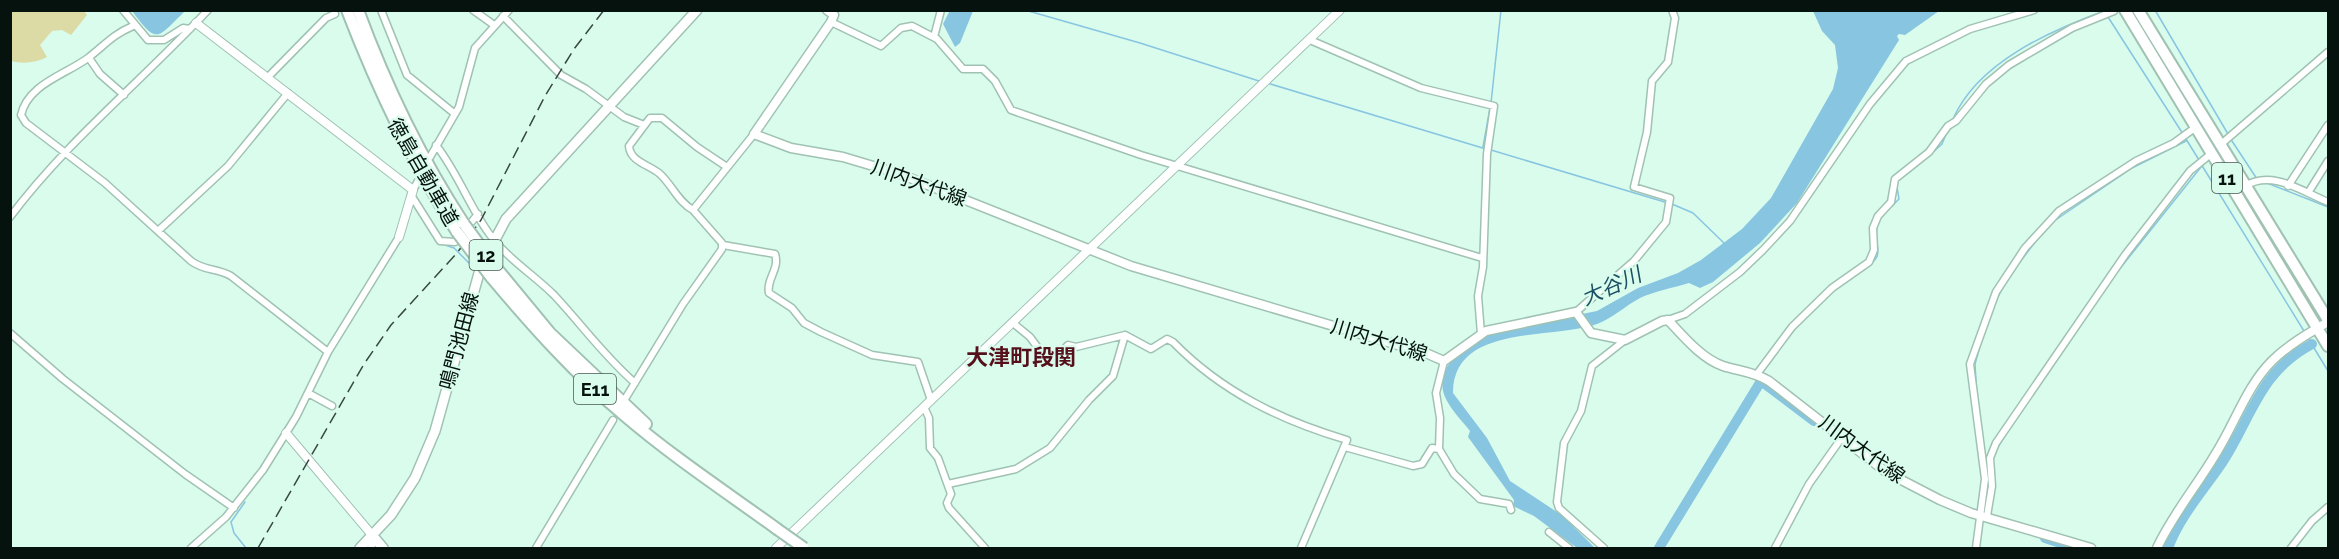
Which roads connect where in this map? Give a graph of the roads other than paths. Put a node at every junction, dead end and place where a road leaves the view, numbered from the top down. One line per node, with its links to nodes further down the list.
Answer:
1 (123, 10): 20 (street)
2 (208, 10): 21 (street)
3 (347, 10): 51 (highway, 徳島自動車道 / E11)
4 (473, 10): 19 (street)
5 (509, 10): 18 (street)
6 (697, 10): 29 (main road, 鳴門池田線 / 12)
7 (941, 10): 22 (street)
8 (1340, 10): 23 (street)
9 (1672, 10): 58 (street)
10 (2034, 10): 59 (street)
11 (2125, 10): 33 (highway, 11)
12 (2138, 10): 36 (highway, 11)
13 (381, 11): 30 (street)
14 (2114, 11): 70 (street)
15 (359, 13): 51 (highway, 徳島自動車道 / E11)
16 (335, 14): 26 (street)
17 (832, 14): 22 (street); 34 (main road)
18 (503, 16): 19 (street); 29 (street)
19 (494, 24): 30 (street)
20 (133, 26): 21 (street); 25 (street)
21 (193, 26): 26 (street); 28 (street)
22 (934, 37): 40 (street)
23 (1310, 40): 40 (street); 57 (street)
24 (2328, 52): 36 (street)
25 (89, 58): 28 (street); 37 (street)
26 (267, 78): 27 (street)
27 (288, 93): 45 (street); 52 (street)
28 (124, 95): 37 (street)
29 (609, 106): 31 (street); 54 (main road, 鳴門池田線 / 12)
30 (455, 114): 35 (street)
31 (644, 125): 41 (street); 48 (street)
32 (2328, 125): 44 (street)
33 (2193, 130): 36 (highway, 11); 86 (street)
34 (754, 134): 41 (street); 56 (main road, 川内大代線)
35 (436, 145): 38 (street); 49 (street)
36 (2219, 146): 43 (highway, 11); 62 (highway, 11); 86 (street)
37 (65, 154): 50 (street); 52 (street)
38 (430, 157)
39 (2328, 161): 46 (street)
40 (1177, 166): 56 (street); 57 (street)
41 (727, 167): 48 (street)
42 (418, 181): 45 (street)
43 (2249, 184): 44 (street); 60 (highway, 11)
44 (2289, 186): 46 (street)
45 (412, 192): 49 (street); 53 (street)
46 (2308, 193): 47 (street)
47 (2328, 201)
48 (693, 210): 55 (street)
49 (478, 214): 54 (street)
50 (10, 217)
51 (461, 228): 94 (highway, 徳島自動車道 / E11, bridge)
52 (158, 231): 68 (street)
53 (399, 237): 68 (street)
54 (494, 240): 71 (street); 88 (main road, 鳴門池田線 / 12)
55 (723, 245): 71 (street); 74 (street)
56 (1090, 249): 61 (street); 69 (main road, 川内大代線)
57 (1482, 258): 64 (street)
58 (1577, 313): 64 (main road, 川内大代線); 66 (main road)
59 (1668, 321): 66 (main road); 70 (main road, 川内大代線)
60 (2328, 321): 62 (main road)
61 (1013, 323): 65 (street); 74 (street)
62 (2315, 330): 67 (highway, 11); 102 (main road)
63 (10, 333): 84 (street)
64 (1481, 334): 69 (main road, 川内大代線)
65 (1125, 335): 80 (street); 82 (street)
66 (1624, 340): 98 (street)
67 (2328, 346)
68 (328, 352): 72 (street)
69 (1443, 362): 81 (street)
70 (1757, 374): 79 (main road, 川内大代線)
71 (635, 383): 73 (street)
72 (308, 393): 75 (street); 78 (street)
73 (625, 399)
74 (931, 400): 76 (street)
75 (332, 406)
76 (924, 407): 82 (street); 93 (street)
77 (613, 420): 92 (street)
78 (286, 433): 84 (street); 88 (street)
79 (1843, 436): 86 (main road, 川内大代線); 99 (street)
80 (1345, 447): 81 (street); 96 (street)
81 (1439, 449): 85 (street)
82 (948, 484): 95 (street)
83 (2328, 507): 103 (street)
84 (234, 508): 89 (street)
85 (1511, 510)
86 (1982, 517): 100 (street); 101 (main road, 川内大代線)
87 (1549, 532): 97 (street)
88 (373, 541): 90 (main road, 鳴門池田線 / 12); 91 (main road)
89 (191, 549)
90 (360, 549)
91 (383, 549)
92 (536, 549)
93 (776, 549)
94 (804, 549)
95 (985, 549)
96 (1301, 549)
97 (1569, 549)
98 (1604, 549)
99 (1775, 549)
100 (1976, 549)
101 (2091, 549)
102 (2157, 549)
103 (2290, 549)

